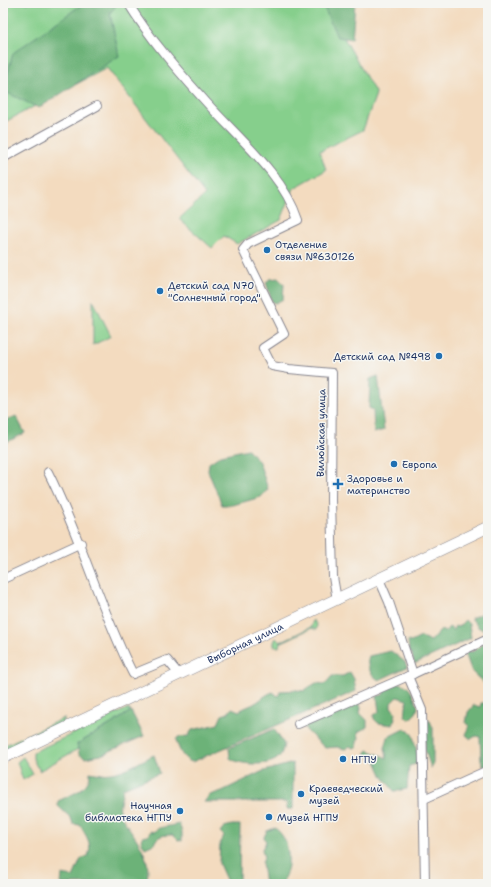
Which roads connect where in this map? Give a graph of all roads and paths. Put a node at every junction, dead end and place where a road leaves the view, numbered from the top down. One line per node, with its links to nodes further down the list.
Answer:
1 (128, 3): 9 (street, Вилюйская улица)
2 (97, 106): 3 (street)
3 (3, 158)
4 (48, 472): 6 (street)
5 (488, 527): 8 (main road, Выборная улица)
6 (80, 543): 7 (street); 11 (street)
7 (3, 579)
8 (379, 579): 9 (main road, Выборная улица); 12 (street)
9 (337, 600): 11 (main road, Выборная улица)
10 (488, 639): 12 (street)
11 (178, 673): 14 (main road, Выборная улица)
12 (410, 675): 13 (street); 16 (street)
13 (298, 724)
14 (3, 758)
15 (488, 770): 16 (street)
16 (424, 799): 17 (street)
17 (425, 884)

